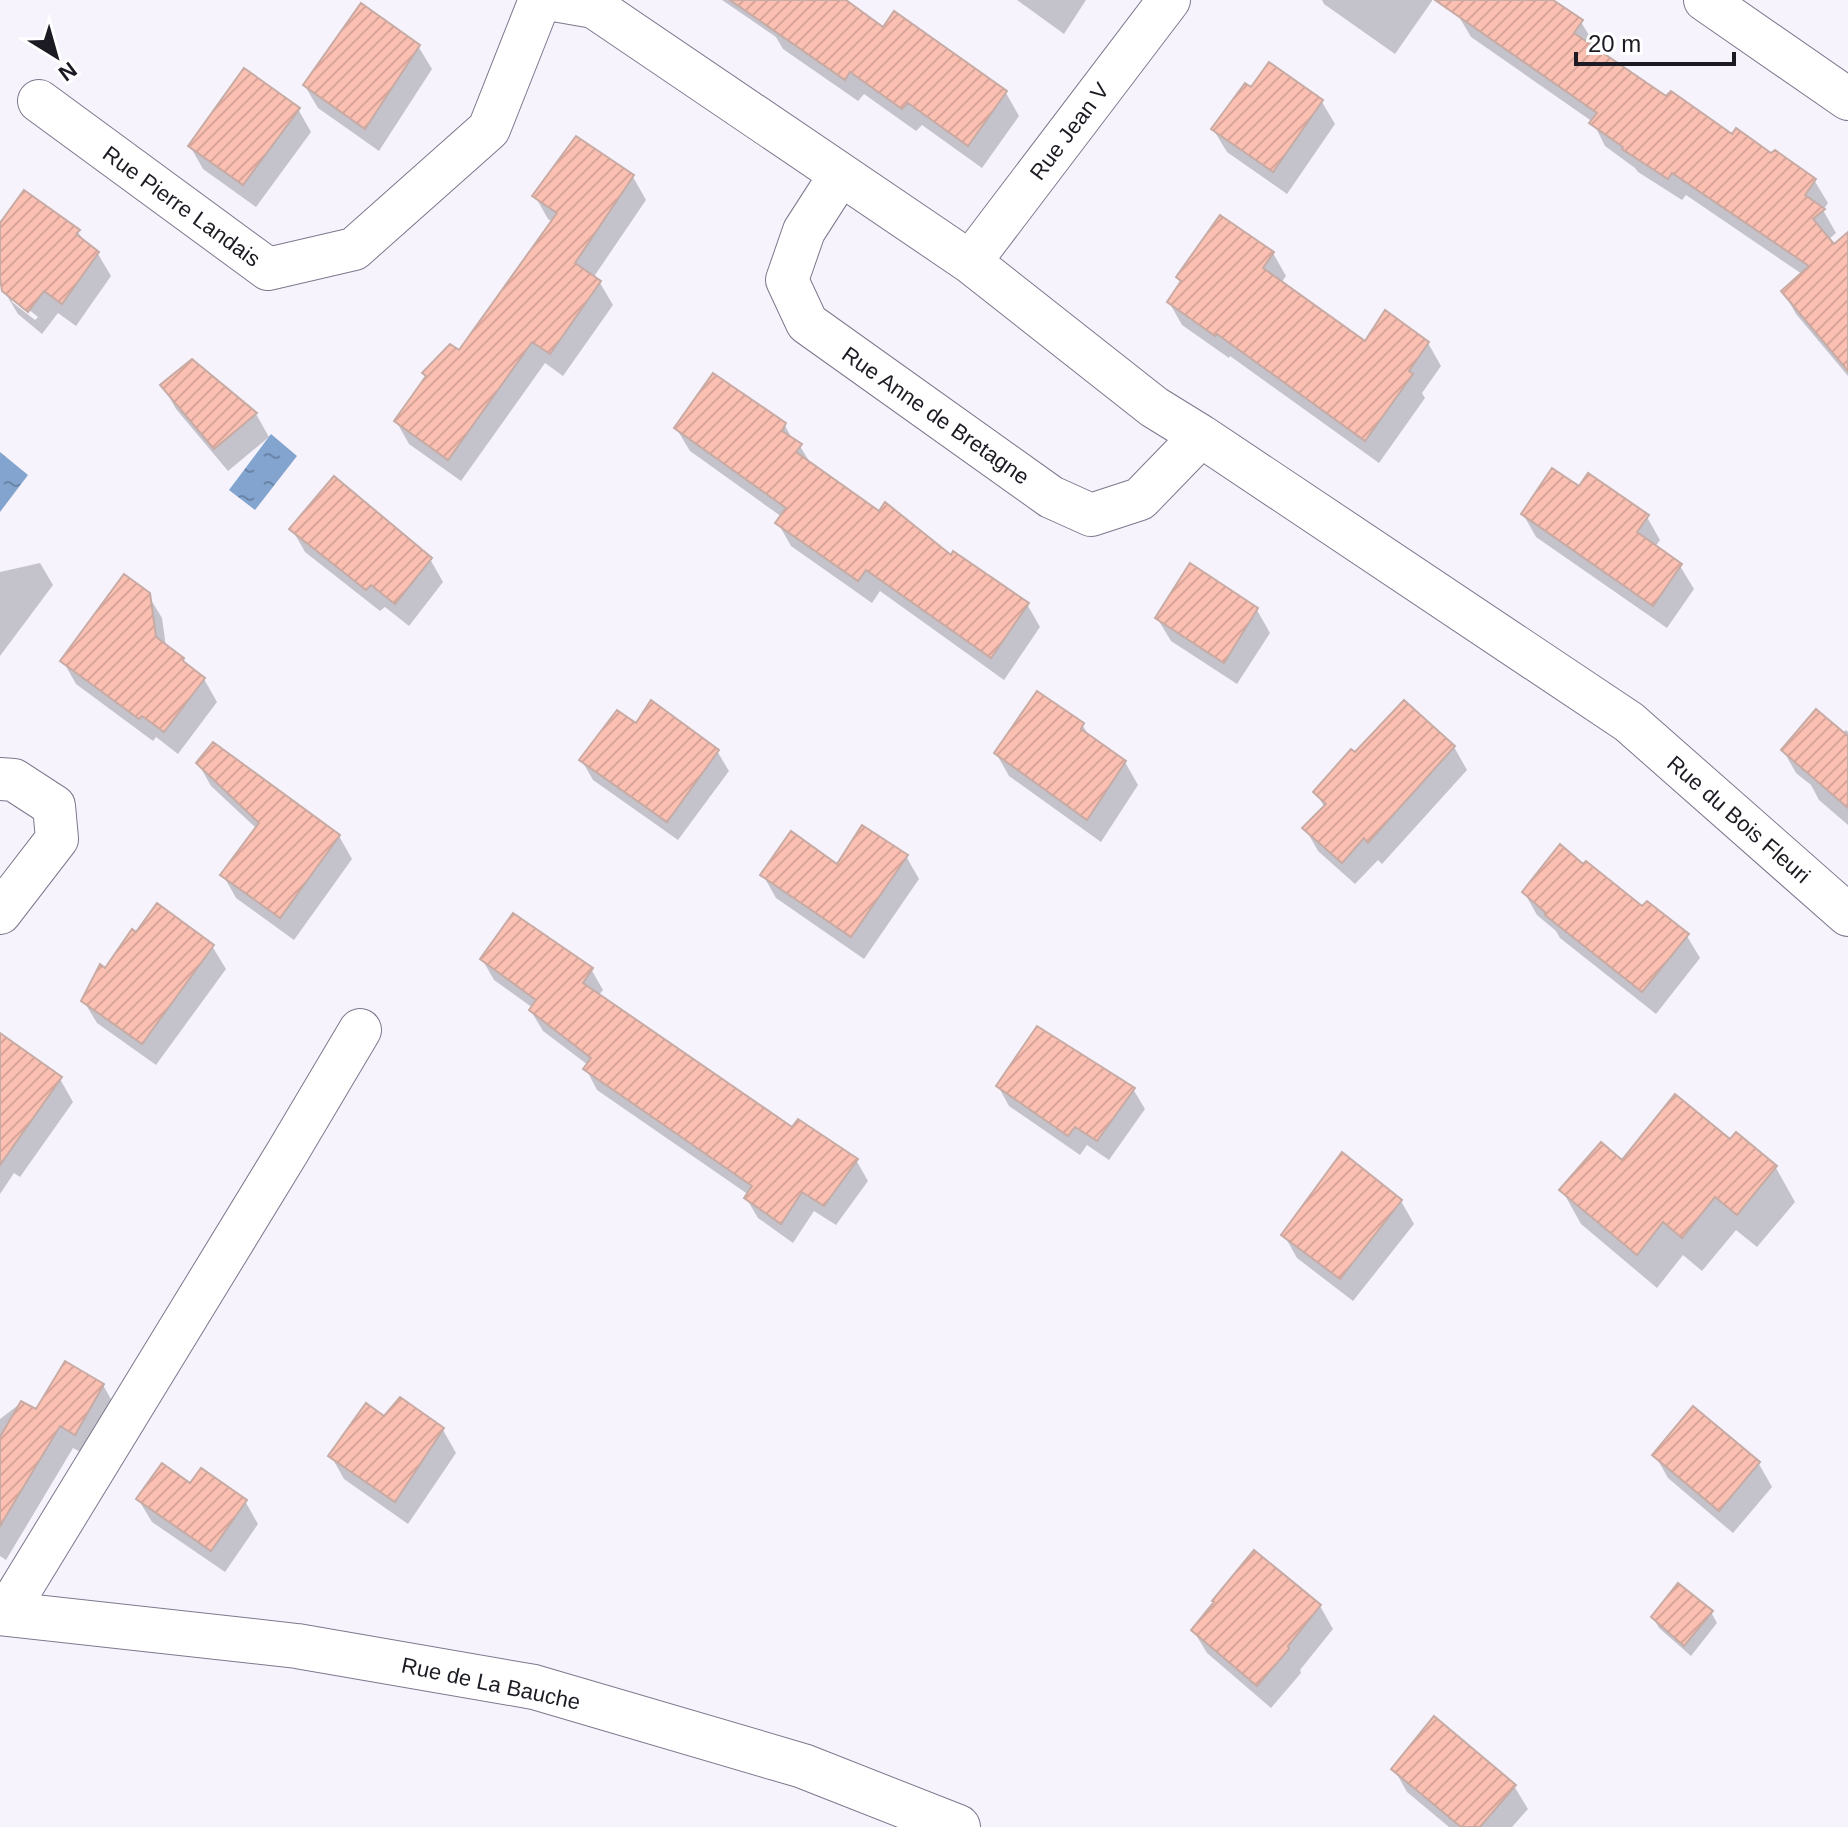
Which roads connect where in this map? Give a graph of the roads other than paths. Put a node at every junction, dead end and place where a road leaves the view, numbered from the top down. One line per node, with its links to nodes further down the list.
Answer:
1 (540, 0): 6 (street, Rue Pierre Landais)
2 (554, 0): 7 (street)
3 (1169, 0): 8 (street, Rue Jean V)
4 (1705, 0): 5 (street)
5 (1848, 99)
6 (39, 101)
7 (840, 175): 8 (street); 9 (street, Rue Anne de Bretagne)
8 (970, 262): 9 (street)
9 (1201, 436): 12 (street, Rue du Bois Fleuri)
10 (0, 779): 11 (street)
11 (0, 913)
12 (1848, 915)
13 (360, 1030): 14 (street, Rue de La Bauche)
14 (3, 1613): 15 (street, Rue de La Bauche)
15 (958, 1827)

